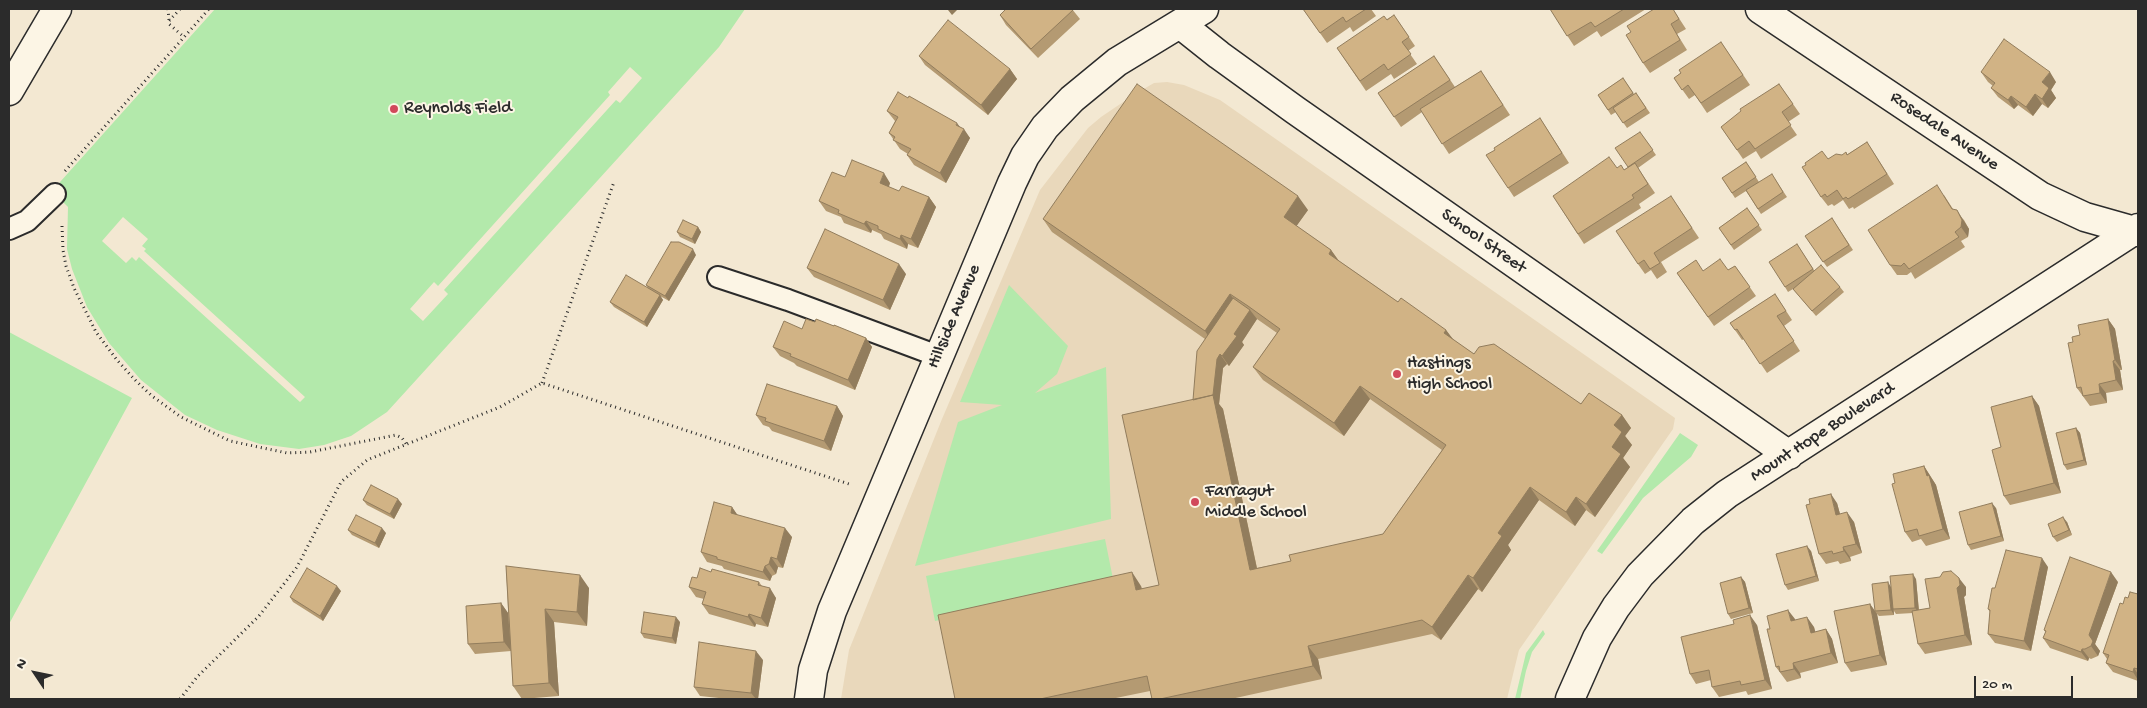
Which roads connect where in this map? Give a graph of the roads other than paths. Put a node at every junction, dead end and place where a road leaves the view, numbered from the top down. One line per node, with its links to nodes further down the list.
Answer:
1 (57, 9): 5 (street)
2 (1204, 9): 4 (street, Hillside Avenue)
3 (1760, 9): 8 (street, Rosedale Avenue)
4 (1180, 24): 10 (street, Hillside Avenue); 11 (street, School Street)
5 (9, 91)
6 (54, 196): 7 (lane)
7 (9, 229)
8 (2137, 230): 11 (street, Mount Hope Boulevard)
9 (718, 278): 10 (lane)
10 (938, 356): 12 (street, Hillside Avenue)
11 (1789, 455): 13 (street, Mount Hope Boulevard)
12 (809, 699)
13 (1570, 699)

